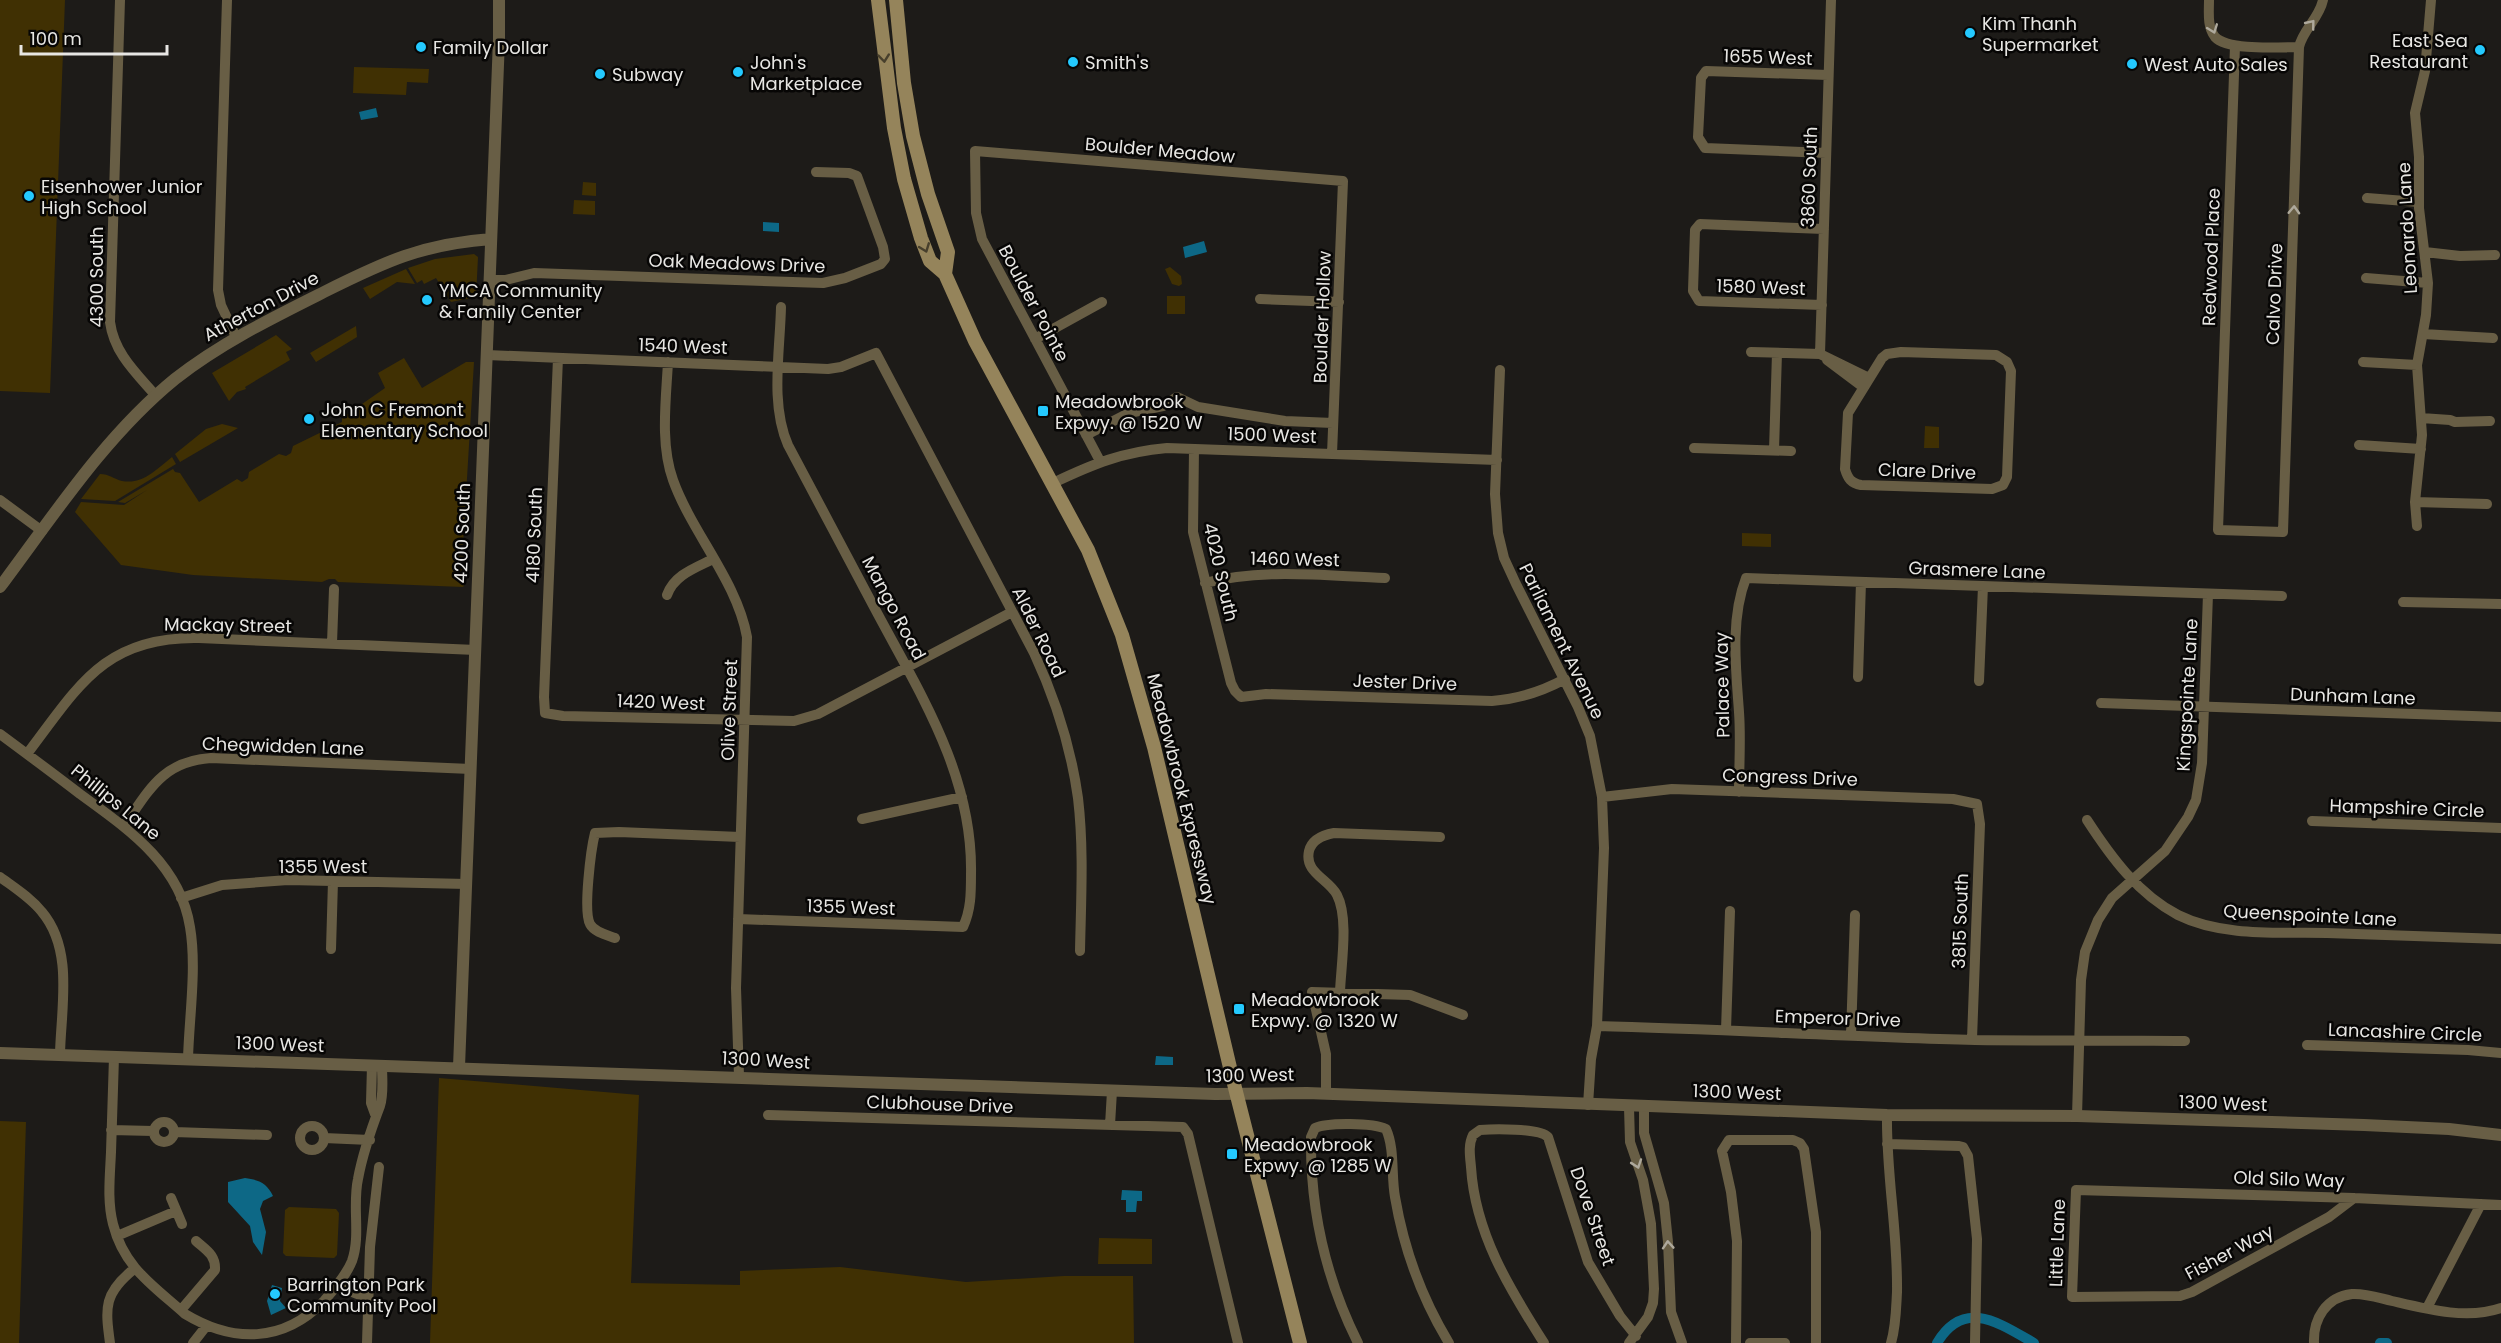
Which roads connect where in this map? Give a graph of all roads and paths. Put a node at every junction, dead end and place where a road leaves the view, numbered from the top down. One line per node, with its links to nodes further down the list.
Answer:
1 (120, 0): 50 (street, 4300 South)
2 (227, 0): 35 (street)
3 (499, 0): 22 (street, 4200 South)
4 (878, 0): 13 (main road, Meadowbrook Expressway, one-way to 13)
5 (896, 0): 18 (main road, Meadowbrook Expressway)
6 (1831, 0): 12 (street, 3860 South)
7 (2209, 0): 10 (street, one-way to 10)
8 (2323, 0): 11 (street, Calvo Drive, one-way to 8)
9 (2431, 0): 20 (street, Leonardo Lane)
10 (2235, 46): 11 (street); 69 (street, Redwood Place)
11 (2299, 47): 69 (street, Calvo Drive, one-way to 11)
12 (1828, 75): 15 (street, 3860 South); 15 (street, 1655 West)
13 (896, 138): 18 (main road); 25 (main road, Meadowbrook Expressway, one-way to 25)
14 (975, 152): 17 (street, Boulder Meadow); 37 (street, Boulder Pointe)
15 (1826, 153): 21 (street, 3860 South)
16 (816, 172): 27 (street, Oak Meadows Drive)
17 (1343, 181): 31 (street, Boulder Hollow)
18 (928, 194): 25 (main road, Meadowbrook Expressway)
19 (2367, 198): 20 (street)
20 (2418, 202): 23 (street, Leonardo Lane)
21 (1824, 229): 32 (street, 3860 South); 32 (street, 1580 West)
22 (491, 238): 27 (street, 4200 South); 35 (street, Atherton Drive)
23 (2425, 252): 24 (street); 28 (street, Leonardo Lane)
24 (2495, 255)
25 (945, 274): 64 (main road, Meadowbrook Expressway)
26 (2366, 278): 28 (street)
27 (490, 280): 42 (street, 4200 South)
28 (2428, 283): 34 (street, Leonardo Lane)
29 (1260, 299): 31 (street)
30 (1102, 302): 37 (street)
31 (1339, 302): 53 (street, Boulder Hollow)
32 (1822, 305): 41 (street, 3860 South)
33 (781, 307): 47 (street, Mango Road)
34 (2422, 334): 36 (street); 46 (street, Leonardo Lane)
35 (236, 337): 50 (street, Atherton Drive)
36 (2493, 338)
37 (1035, 339): 54 (street, Boulder Pointe)
38 (1752, 352): 40 (street)
39 (876, 353): 47 (street, 1540 West); 84 (street, Alder Road)
40 (1777, 353): 41 (street); 59 (street)
41 (1820, 354): 49 (street)
42 (487, 355): 43 (street, 1540 West); 86 (street, 4200 South)
43 (558, 358): 44 (street, 1540 West); 94 (street, 4180 South)
44 (668, 362): 47 (street, 1540 West); 71 (street, Olive Street)
45 (2363, 362): 46 (street)
46 (2417, 365): 51 (street, Leonardo Lane)
47 (779, 367): 87 (street, Mango Road)
48 (1500, 370): 62 (street, Parliament Avenue)
49 (1866, 382): 49 (street, Clare Drive)
50 (156, 396): 70 (street, Atherton Drive)
51 (2421, 418): 52 (street); 58 (street, Leonardo Lane)
52 (2490, 421)
53 (1333, 423): 54 (street); 61 (street, Boulder Hollow)
54 (1086, 435): 63 (street, Boulder Pointe)
55 (2359, 445): 58 (street)
56 (1694, 448): 59 (street)
57 (1194, 449): 61 (street, 1500 West); 63 (street, 1500 West); 75 (street, 4020 South)
58 (2421, 449): 66 (street, Leonardo Lane)
59 (1774, 450): 60 (street)
60 (1791, 451)
61 (1332, 454): 62 (street, 1500 West)
62 (1497, 460): 89 (street, Parliament Avenue)
63 (1100, 461): 64 (street, 1500 West)
64 (1053, 483): 142 (main road, Meadowbrook Expressway)
65 (0, 500): 70 (street)
66 (2415, 502): 67 (street); 68 (street, Leonardo Lane)
67 (2487, 504)
68 (2417, 526)
69 (2218, 530)
70 (42, 531): 76 (street, Atherton Drive)
71 (713, 559): 80 (street); 96 (street, Olive Street)
72 (1385, 578): 75 (street, 1460 West)
73 (1746, 578): 74 (street, Grasmere Lane); 100 (street, Palace Way)
74 (1862, 582): 77 (street, Grasmere Lane); 88 (street)
75 (1205, 583): 91 (street, 4020 South)
76 (0, 586)
77 (1983, 586): 79 (street, Grasmere Lane); 90 (street)
78 (334, 589): 85 (street)
79 (2208, 594): 81 (street, Grasmere Lane); 93 (street, Kingspointe Lane)
80 (667, 595)
81 (2282, 596)
82 (2403, 602): 83 (street)
83 (2501, 604)
84 (1012, 612): 87 (street, 1420 West); 123 (street, Alder Road)
85 (332, 643): 86 (street, Mackay Street); 98 (street, Mackay Street)
86 (476, 650): 99 (street, 4200 South)
87 (907, 667): 96 (street, 1420 West); 102 (street, Mango Road)
88 (1858, 677)
89 (1564, 680): 91 (street, Jester Drive); 101 (street, Parliament Avenue)
90 (1979, 681)
91 (1241, 697)
92 (2101, 703): 93 (street, Dunham Lane)
93 (2204, 707): 95 (street, Dunham Lane); 112 (street, Kingspointe Lane)
94 (545, 714): 96 (street, 1420 West)
95 (2501, 717)
96 (745, 722): 109 (street, Olive Street)
97 (0, 734): 98 (street, Phillips Lane)
98 (27, 754): 107 (street, Phillips Lane)
99 (471, 769): 107 (street, Chegwidden Lane); 114 (street, 4200 South)
100 (1738, 792): 101 (street, Congress Drive); 103 (street, Congress Drive)
101 (1602, 796): 126 (street, Parliament Avenue)
102 (962, 797): 104 (street); 119 (street, Mango Road)
103 (1977, 804): 129 (street, 3815 South)
104 (862, 819)
105 (2087, 820): 112 (street, Queenspointe Lane)
106 (2312, 821): 108 (street, Hampshire Circle)
107 (124, 826): 115 (street, Phillips Lane)
108 (2501, 828)
109 (740, 837): 118 (street, Olive Street); 120 (street)
110 (1440, 837): 124 (street)
111 (0, 877): 135 (street)
112 (2132, 879): 121 (street, Queenspointe Lane); 130 (street, Kingspointe Lane)
113 (333, 881): 114 (street, 1355 West); 115 (street, 1355 West); 122 (street)
114 (467, 885): 139 (street, 4200 South)
115 (181, 898): 137 (street, Phillips Lane)
116 (1730, 910): 127 (street)
117 (1855, 915): 128 (street)
118 (738, 919): 119 (street, 1355 West); 140 (street, Olive Street)
119 (963, 927)
120 (615, 938)
121 (2501, 939)
122 (331, 949)
123 (1080, 951)
124 (1340, 992): 125 (street); 143 (street)
125 (1463, 1015)
126 (1597, 1026): 127 (street, Emperor Drive); 144 (street, Parliament Avenue)
127 (1726, 1030): 128 (street, Emperor Drive)
128 (1851, 1035): 129 (street, Emperor Drive)
129 (1972, 1040): 130 (street, Emperor Drive)
130 (2079, 1040): 131 (street, Emperor Drive); 149 (street, Kingspointe Lane)
131 (2185, 1041)
132 (2307, 1045): 134 (street, Lancashire Circle)
133 (0, 1053): 135 (street, 1300 West)
134 (2501, 1053)
135 (60, 1054): 136 (street, 1300 West)
136 (114, 1057): 137 (street, 1300 West); 151 (street)
137 (188, 1059): 138 (street, 1300 West)
138 (377, 1065): 139 (street, 1300 West); 155 (street)
139 (459, 1067): 140 (street, 1300 West)
140 (739, 1076): 141 (street, 1300 West)
141 (1112, 1091): 142 (street, 1300 West); 150 (street)
142 (1237, 1093): 143 (street, 1300 West); 183 (main road, Meadowbrook Expressway)
143 (1326, 1093): 144 (street, 1300 West)
144 (1588, 1105): 145 (street, 1300 West)
145 (1629, 1107): 146 (street, 1300 West); 177 (street, one-way to 177)
146 (1644, 1107): 148 (street, 1300 West); 187 (street, one-way to 146)
147 (768, 1115): 150 (street, Clubhouse Drive)
148 (1887, 1115): 149 (street, 1300 West); 156 (street)
149 (2077, 1116): 153 (street, 1300 West)
150 (1110, 1125): 182 (street, Clubhouse Drive)
151 (111, 1130): 152 (street); 167 (street)
152 (267, 1135)
153 (2501, 1135)
154 (324, 1138): 155 (street)
155 (370, 1140): 164 (street)
156 (1887, 1144): 192 (street); 193 (street)
157 (379, 1167): 165 (street)
158 (2076, 1190): 160 (street, Old Silo Way); 172 (street, Little Lane)
159 (171, 1198): 163 (street)
160 (2354, 1198): 161 (street, Old Silo Way); 172 (street, Fisher Way)
161 (2481, 1204): 162 (street, Old Silo Way); 173 (street)
162 (2501, 1205)
163 (176, 1211): 166 (street); 167 (street)
164 (356, 1221): 165 (street); 170 (street)
165 (374, 1221): 171 (street)
166 (182, 1224)
167 (117, 1236): 169 (street)
168 (196, 1241): 175 (street)
169 (134, 1269): 175 (street); 179 (street)
170 (337, 1286): 171 (street); 178 (street)
171 (368, 1295): 181 (street)
172 (2072, 1297)
173 (2427, 1308): 174 (street); 194 (street)
174 (2501, 1308)
175 (181, 1310): 176 (street)
176 (204, 1329): 178 (street); 180 (street)
177 (1633, 1339): 186 (street, Dove Street)
178 (254, 1342)
179 (110, 1343)
180 (193, 1343)
181 (368, 1343)
182 (1238, 1343)
183 (1300, 1343)
184 (1358, 1343): 185 (street)
185 (1449, 1343)
186 (1544, 1343)
187 (1682, 1343)
188 (1736, 1343): 191 (street)
189 (1750, 1343): 190 (street)
190 (1785, 1343)
191 (1816, 1343)
192 (1891, 1343)
193 (1975, 1343)
194 (2314, 1343)

